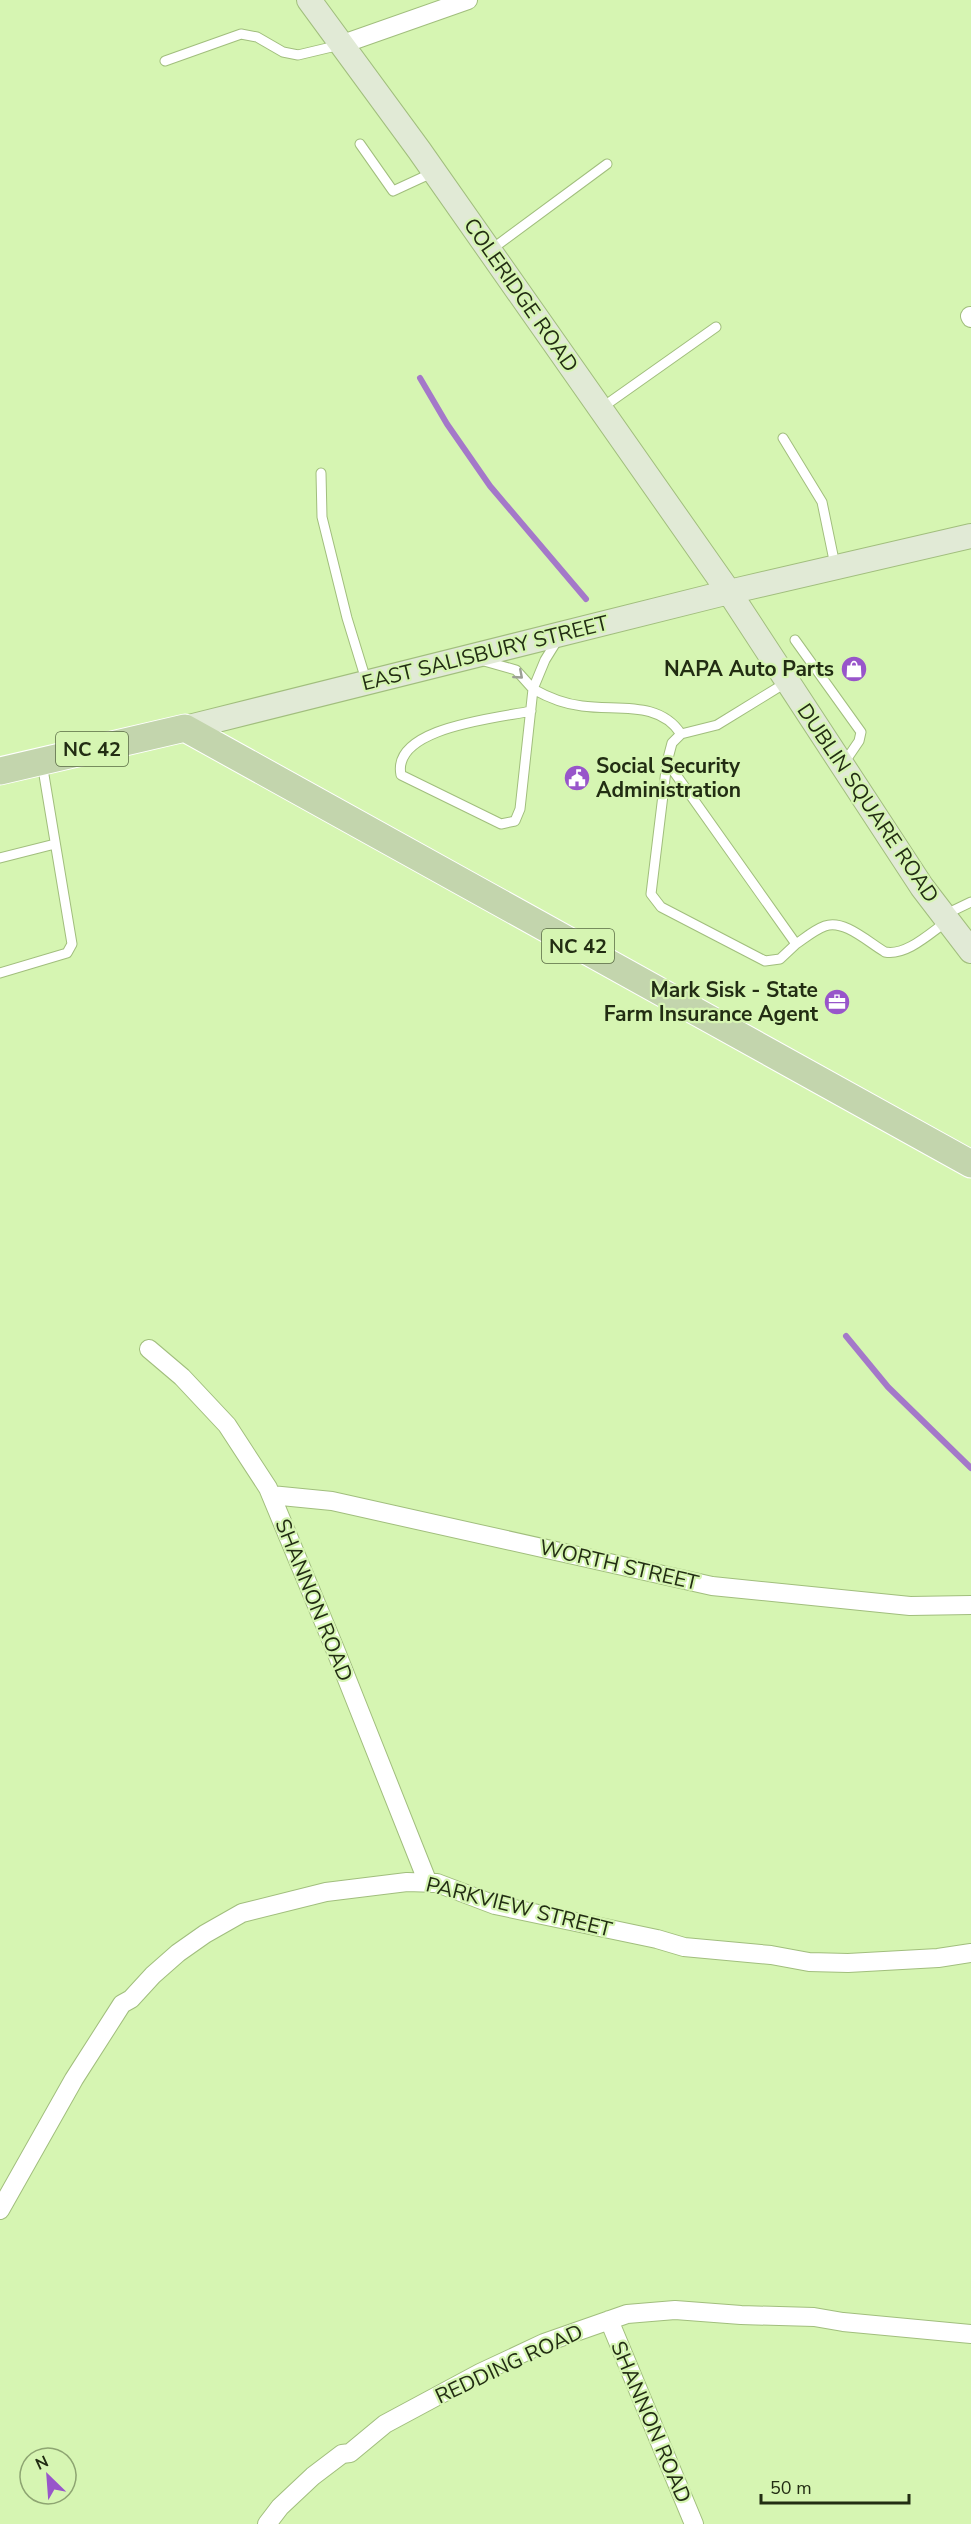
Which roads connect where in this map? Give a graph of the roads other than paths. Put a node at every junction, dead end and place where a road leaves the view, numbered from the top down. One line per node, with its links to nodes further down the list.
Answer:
1 (309, 0): 3 (street, COLERIDGE ROAD)
2 (468, 0): 3 (street)
3 (340, 45): 4 (lane); 7 (street, COLERIDGE ROAD)
4 (165, 61)
5 (360, 144): 7 (lane)
6 (607, 164): 8 (lane)
7 (434, 172): 8 (street, COLERIDGE ROAD)
8 (490, 251): 10 (street, COLERIDGE ROAD)
9 (716, 327): 10 (lane)
10 (600, 409): 15 (street, COLERIDGE ROAD)
11 (783, 438): 14 (lane)
12 (321, 473): 19 (lane)
13 (971, 537): 14 (street, EAST SALISBURY STREET)
14 (835, 568): 15 (street, EAST SALISBURY STREET)
15 (729, 592): 16 (street, EAST SALISBURY STREET); 20 (street, DUBLIN SQUARE ROAD)
16 (561, 634): 18 (street, EAST SALISBURY STREET); 21 (lane)
17 (795, 640): 27 (lane)
18 (464, 658): 19 (street, EAST SALISBURY STREET); 21 (lane, one-way to 21)
19 (367, 682): 23 (street, EAST SALISBURY STREET)
20 (788, 682): 24 (lane); 27 (street, DUBLIN SQUARE ROAD)
21 (533, 689): 22 (lane); 24 (lane)
22 (531, 711): 22 (lane)
23 (184, 728): 25 (main road, EAST SALISBURY STREET / NC 42); 36 (main road, NC 42)
24 (681, 734): 26 (lane)
25 (42, 761): 28 (main road, EAST SALISBURY STREET / NC 42); 29 (lane)
26 (667, 762): 33 (lane); 33 (lane)
27 (843, 765): 32 (street, DUBLIN SQUARE ROAD)
28 (0, 771)
29 (56, 844): 30 (lane); 35 (lane)
30 (0, 858)
31 (971, 902): 32 (lane)
32 (946, 918): 33 (lane); 34 (street, DUBLIN SQUARE ROAD)
33 (796, 944)
34 (971, 951)
35 (0, 973)
36 (971, 1164)
37 (149, 1349): 38 (street, SHANNON ROAD)
38 (270, 1495): 39 (street, WORTH STREET); 40 (street, SHANNON ROAD)
39 (971, 1605)
40 (428, 1883): 41 (street, PARKVIEW STREET); 42 (street, PARKVIEW STREET)
41 (971, 1953)
42 (0, 2210)
43 (609, 2320): 44 (street, REDDING ROAD); 45 (street, REDDING ROAD); 46 (street, SHANNON ROAD)
44 (971, 2334)
45 (267, 2524)
46 (694, 2524)

